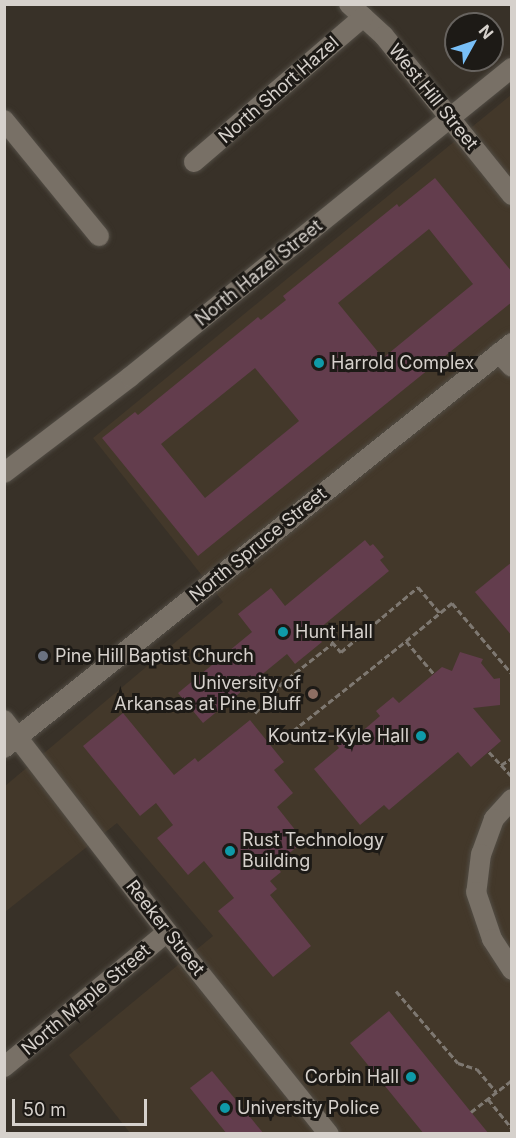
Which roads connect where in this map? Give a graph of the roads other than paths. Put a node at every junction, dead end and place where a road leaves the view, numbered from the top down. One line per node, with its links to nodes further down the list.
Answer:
1 (356, 11): 3 (street, West Hill Street); 5 (street, North Short Hazel)
2 (512, 68): 3 (street, North Hazel Street)
3 (452, 118): 6 (street, West Hill Street); 9 (street, North Hazel Street)
4 (4, 120): 7 (street)
5 (194, 162)
6 (512, 195)
7 (99, 236)
8 (507, 354): 11 (street, North Spruce Street)
9 (4, 474)
10 (4, 720): 11 (street, Reeker Street)
11 (11, 742): 13 (street, Reeker Street)
12 (512, 799): 14 (street)
13 (167, 932): 15 (street, North Maple Street); 16 (street, Reeker Street)
14 (512, 969)
15 (4, 1067)
16 (320, 1130)

